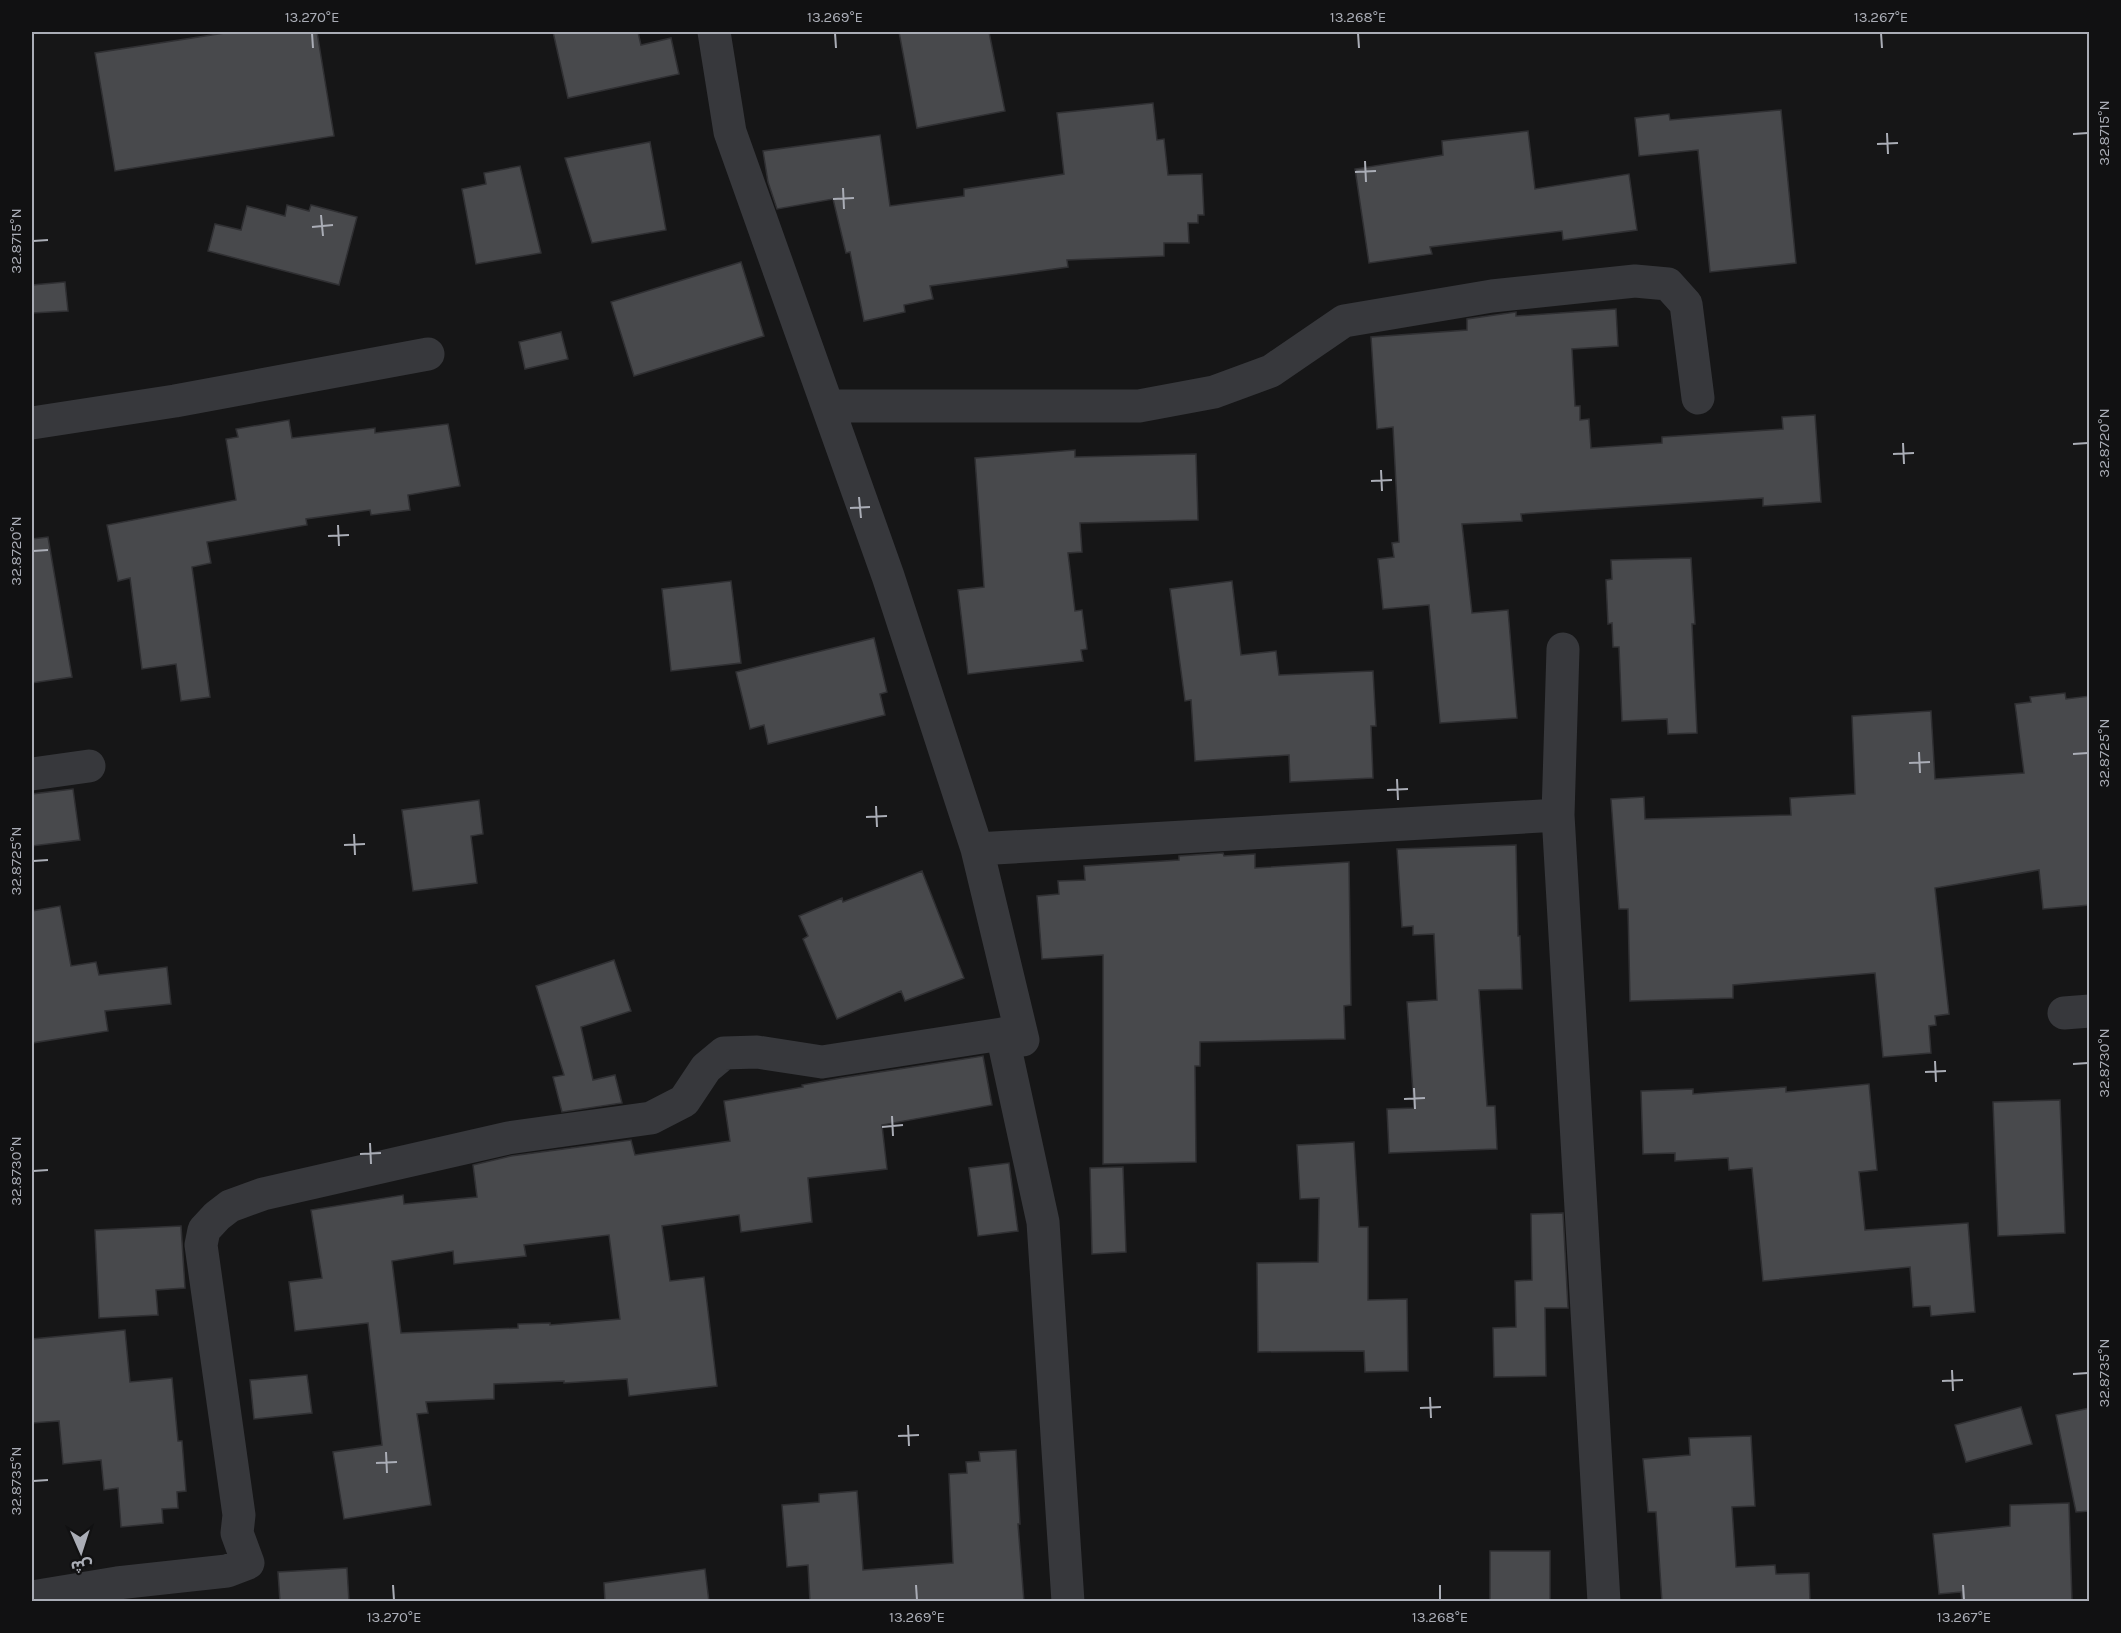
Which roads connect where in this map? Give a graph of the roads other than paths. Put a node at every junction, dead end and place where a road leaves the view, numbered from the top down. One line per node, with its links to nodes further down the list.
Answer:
1 (714, 32): 4 (street)
2 (428, 354): 5 (street)
3 (1698, 398): 4 (street)
4 (828, 406): 10 (street)
5 (32, 423)
6 (1563, 649): 9 (street)
7 (89, 766): 8 (street)
8 (32, 774)
9 (1558, 815): 10 (street); 15 (street)
10 (977, 849): 11 (street)
11 (1002, 1034): 12 (street); 14 (street)
12 (81, 1596): 13 (street)
13 (32, 1598)
14 (1068, 1602)
15 (1604, 1602)

